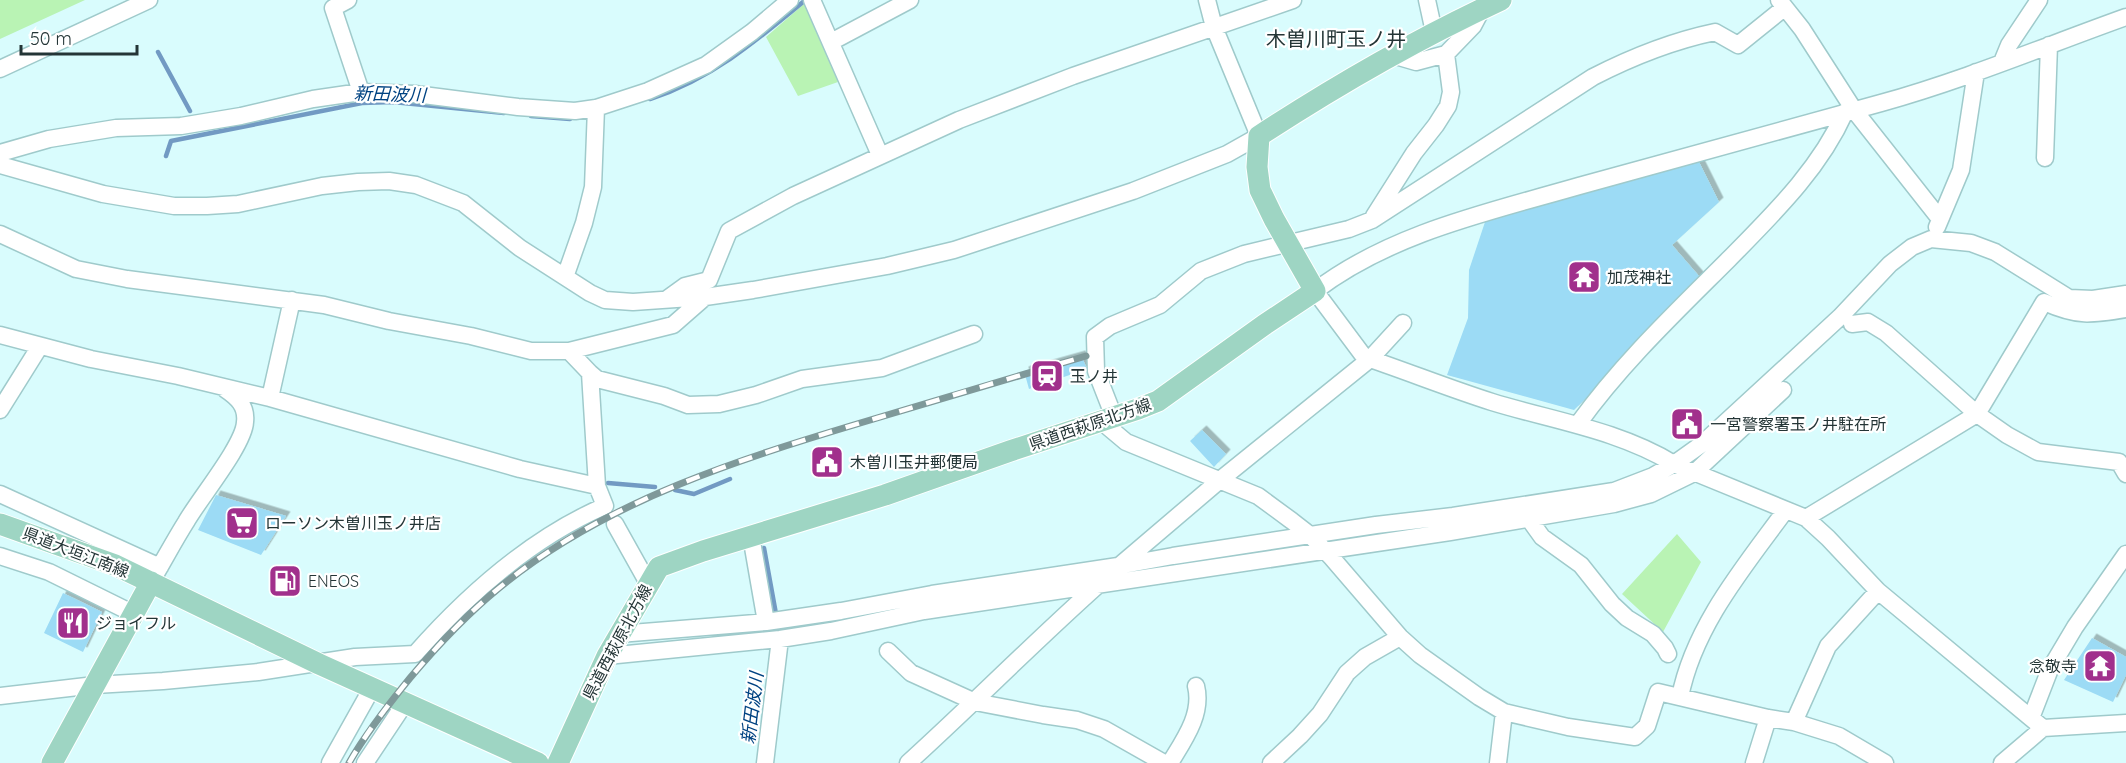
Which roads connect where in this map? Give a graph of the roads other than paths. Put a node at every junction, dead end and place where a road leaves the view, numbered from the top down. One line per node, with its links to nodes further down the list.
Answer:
1 (149, 0): 20 (street)
2 (348, 0): 22 (street)
3 (790, 0): 23 (street)
4 (812, 0): 15 (street)
5 (910, 0): 15 (street)
6 (1207, 0): 13 (street)
7 (1293, 0): 13 (street)
8 (1427, 0): 14 (street)
9 (2039, 0): 19 (street)
10 (1491, 4): 14 (main road); 17 (street)
11 (1781, 4): 24 (street); 31 (street)
12 (2126, 17): 16 (street)
13 (1214, 27): 25 (street); 27 (street)
14 (1434, 32): 18 (main road)
15 (831, 42): 27 (street)
16 (2049, 45): 19 (street); 28 (street)
17 (1446, 54): 18 (street); 31 (street)
18 (1392, 55): 25 (main road)
19 (2002, 62): 21 (street)
20 (0, 69)
21 (1976, 72): 24 (street); 30 (street)
22 (361, 92): 23 (street); 26 (street)
23 (596, 108): 35 (street)
24 (1849, 111): 30 (street); 36 (street); 56 (street)
25 (1259, 136): 34 (main road); 38 (street)
26 (0, 153)
27 (880, 155): 39 (street)
28 (2045, 158)
29 (0, 165): 35 (street)
30 (1940, 219): 33 (street)
31 (1372, 220): 34 (street)
32 (0, 234): 40 (street)
33 (1931, 238): 37 (street); 57 (street)
34 (1288, 243): 36 (main road); 55 (street)
35 (565, 277): 39 (street)
36 (1315, 291): 48 (street); 55 (main road, 県道西萩原北方線)
37 (2126, 294)
38 (705, 297): 39 (street); 47 (street)
39 (667, 299)
40 (292, 300): 47 (street); 52 (street)
41 (2126, 309): 54 (street)
42 (1403, 323): 48 (street)
43 (1852, 324): 54 (street)
44 (974, 334): 49 (street)
45 (0, 335): 46 (street)
46 (40, 346): 50 (street); 53 (street)
47 (569, 351): 49 (street)
48 (1370, 359): 56 (street); 60 (street)
49 (590, 374): 61 (street)
50 (221, 387): 52 (street); 74 (street)
51 (1783, 390): 58 (street)
52 (270, 398): 61 (street)
53 (0, 410)
54 (1977, 414): 59 (street); 64 (street)
55 (1107, 419): 60 (street); 69 (main road, 県道西萩原北方線)
56 (1578, 424): 57 (street)
57 (1674, 464): 58 (street); 68 (street)
58 (1694, 473): 63 (street); 65 (street)
59 (2126, 474)
60 (1220, 480): 68 (street); 73 (street)
61 (597, 486): 86 (street)
62 (0, 494): 74 (street)
63 (1785, 510): 64 (street); 91 (street)
64 (1806, 518): 77 (street)
65 (1529, 519): 70 (street); 84 (street)
66 (0, 524): 74 (main road, 県道大垣江南線)
67 (615, 524): 75 (street)
68 (1310, 535): 70 (street); 73 (street)
69 (751, 536): 75 (main road, 県道西萩原北方線); 79 (street)
70 (1325, 550): 76 (street); 81 (street)
71 (2126, 554): 97 (street)
72 (0, 556): 78 (street)
73 (1118, 566): 76 (street); 79 (street)
74 (156, 575): 78 (main road); 86 (main road)
75 (648, 583): 80 (main road, 県道西萩原北方線)
76 (1097, 585): 82 (street); 92 (street)
77 (1878, 591): 96 (street); 97 (street)
78 (134, 614): 87 (main road)
79 (766, 622): 80 (street)
80 (619, 634): 85 (main road, 県道西萩原北方線)
81 (1400, 637): 94 (street); 108 (street)
82 (780, 639): 85 (street); 104 (street)
83 (888, 651): 92 (street)
84 (1668, 654)
85 (607, 656): 103 (main road, 県道西萩原北方線)
86 (319, 664): 87 (street); 89 (main road)
87 (95, 685): 90 (street); 99 (main road)
88 (1196, 686): 107 (street)
89 (372, 688): 93 (main road); 100 (street)
90 (0, 696)
91 (1680, 697): 94 (street); 95 (street)
92 (975, 702): 105 (street); 106 (street)
93 (405, 703): 101 (street); 102 (main road)
94 (1504, 712): 109 (street)
95 (1768, 718): 96 (street); 110 (street)
96 (1794, 722): 111 (street)
97 (2037, 723): 98 (street); 112 (street)
98 (2126, 723)
99 (52, 763)
100 (330, 763)
101 (365, 763)
102 (538, 763)
103 (558, 763)
104 (765, 763)
105 (908, 763)
106 (1164, 763)
107 (1170, 763)
108 (1270, 763)
109 (1498, 763)
110 (1754, 763)
111 (1885, 763)
112 (2002, 763)

